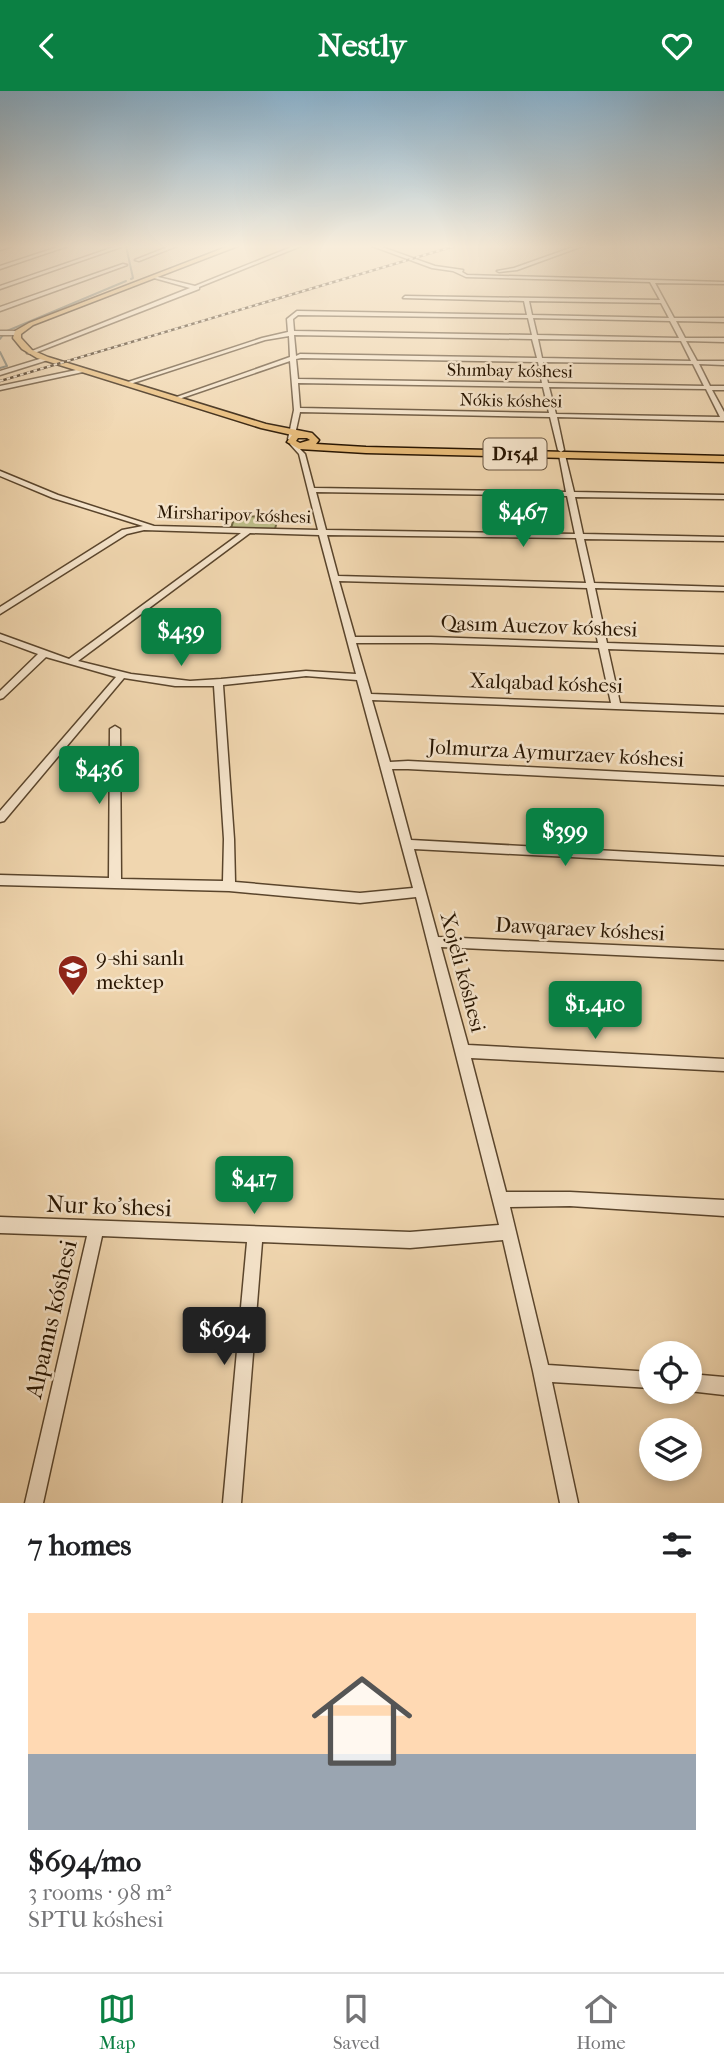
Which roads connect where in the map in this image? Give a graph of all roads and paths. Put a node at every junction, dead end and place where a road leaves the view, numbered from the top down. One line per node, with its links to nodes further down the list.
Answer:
1 (63, 312): 9 (main road)
2 (136, 312): 14 (street)
3 (529, 312): 5 (street)
4 (667, 312): 6 (street)
5 (530, 317): 6 (street); 10 (street); 11 (street)
6 (671, 320): 7 (street); 12 (street)
7 (724, 320)
8 (0, 333): 9 (street)
9 (18, 333): 14 (main road)
10 (293, 333): 11 (street); 15 (street); 23 (street)
11 (535, 337): 12 (street); 17 (street)
12 (682, 339): 13 (street); 18 (street)
13 (724, 340)
14 (30, 353): 16 (main road, D154l)
15 (294, 357): 17 (street); 22 (street); 28 (street)
16 (46, 359): 20 (main road, D154l); 21 (street)
17 (540, 359): 18 (street); 24 (street)
18 (696, 362): 19 (street); 26 (street)
19 (724, 363)
20 (81, 371): 23 (main road, D154l); 25 (street)
21 (0, 373)
22 (296, 381): 24 (street, Shımbay kóshesi); 29 (street)
23 (125, 384): 28 (main road, D154l)
24 (546, 385): 26 (street, Shımbay kóshesi); 30 (street)
25 (0, 388)
26 (708, 388): 27 (street, Shımbay kóshesi); 31 (street)
27 (724, 388)
28 (174, 399): 33 (main road, D154l)
29 (297, 410): 30 (street, Nókis kóshesi); 33 (street)
30 (553, 416): 31 (street, Nókis kóshesi); 35 (street)
31 (724, 419)
32 (308, 436): 33 (main road, D154l); 34 (main road); 35 (main road, D154l)
33 (292, 439): 34 (main road, D154l)
34 (304, 450): 35 (main road, D154l); 38 (street, Xojeli kóshesi)
35 (562, 452): 36 (main road, D154l); 39 (street)
36 (724, 457)
37 (0, 473): 41 (street)
38 (311, 489): 39 (street); 43 (street, Xojeli kóshesi)
39 (572, 493): 40 (street); 44 (street)
40 (724, 497)
41 (156, 529): 42 (street, Mirsharipov kóshesi); 49 (street, Mirsharipov kóshesi)
42 (247, 532): 43 (street, Mirsharipov kóshesi); 55 (street)
43 (323, 534): 44 (street, Mirsharipov kóshesi); 46 (street, Xojeli kóshesi)
44 (581, 535): 45 (street, Mirsharipov kóshesi); 47 (street)
45 (724, 539)
46 (335, 578): 47 (street); 51 (street, Xojeli kóshesi)
47 (591, 585): 48 (street); 52 (street)
48 (724, 589)
49 (0, 611)
50 (0, 637): 54 (street)
51 (352, 640): 52 (street, Qasım Auezov kóshesi); 57 (street, Xojeli kóshesi)
52 (602, 645): 53 (street, Qasım Auezov kóshesi); 61 (street)
53 (724, 649)
54 (45, 653): 55 (street); 59 (street)
55 (72, 661): 56 (street)
56 (122, 674): 58 (street); 66 (street)
57 (362, 677): 58 (street); 60 (street, Xojeli kóshesi)
58 (218, 683): 71 (street)
59 (0, 696)
60 (368, 697): 61 (street, Xalqabad kóshesi); 64 (street, Xojeli kóshesi)
61 (616, 705): 62 (street, Xalqabad kóshesi)
62 (724, 711)
63 (115, 729): 70 (street)
64 (387, 766): 65 (street, Jolmurza Aymurzaev kóshesi); 67 (street, Xojeli kóshesi)
65 (724, 781)
66 (0, 818)
67 (408, 845): 68 (street); 72 (street, Xojeli kóshesi)
68 (724, 860)
69 (0, 880): 70 (street)
70 (115, 884): 71 (street)
71 (229, 886): 72 (street)
72 (421, 892): 73 (street, Xojeli kóshesi)
73 (435, 942): 74 (street, Dawqaraev kóshesi); 75 (street, Xojeli kóshesi)
74 (724, 955)
75 (464, 1051): 76 (street); 77 (street, Xojeli kóshesi)
76 (724, 1065)
77 (501, 1200): 78 (street); 81 (street, Xojeli kóshesi)
78 (724, 1208)
79 (0, 1225): 80 (street, Nur ko'shesi)
80 (96, 1229): 82 (street, Nur ko'shesi); 87 (street, Alpamıs kóshesi)
81 (509, 1232): 82 (street, Nur ko'shesi); 83 (street, Xojeli kóshesi)
82 (255, 1234): 88 (street)
83 (543, 1373): 84 (street); 89 (street, Xojeli kóshesi)
84 (639, 1379)
85 (702, 1384): 86 (street)
86 (724, 1386)
87 (34, 1503)
88 (232, 1503)
89 (569, 1503)

